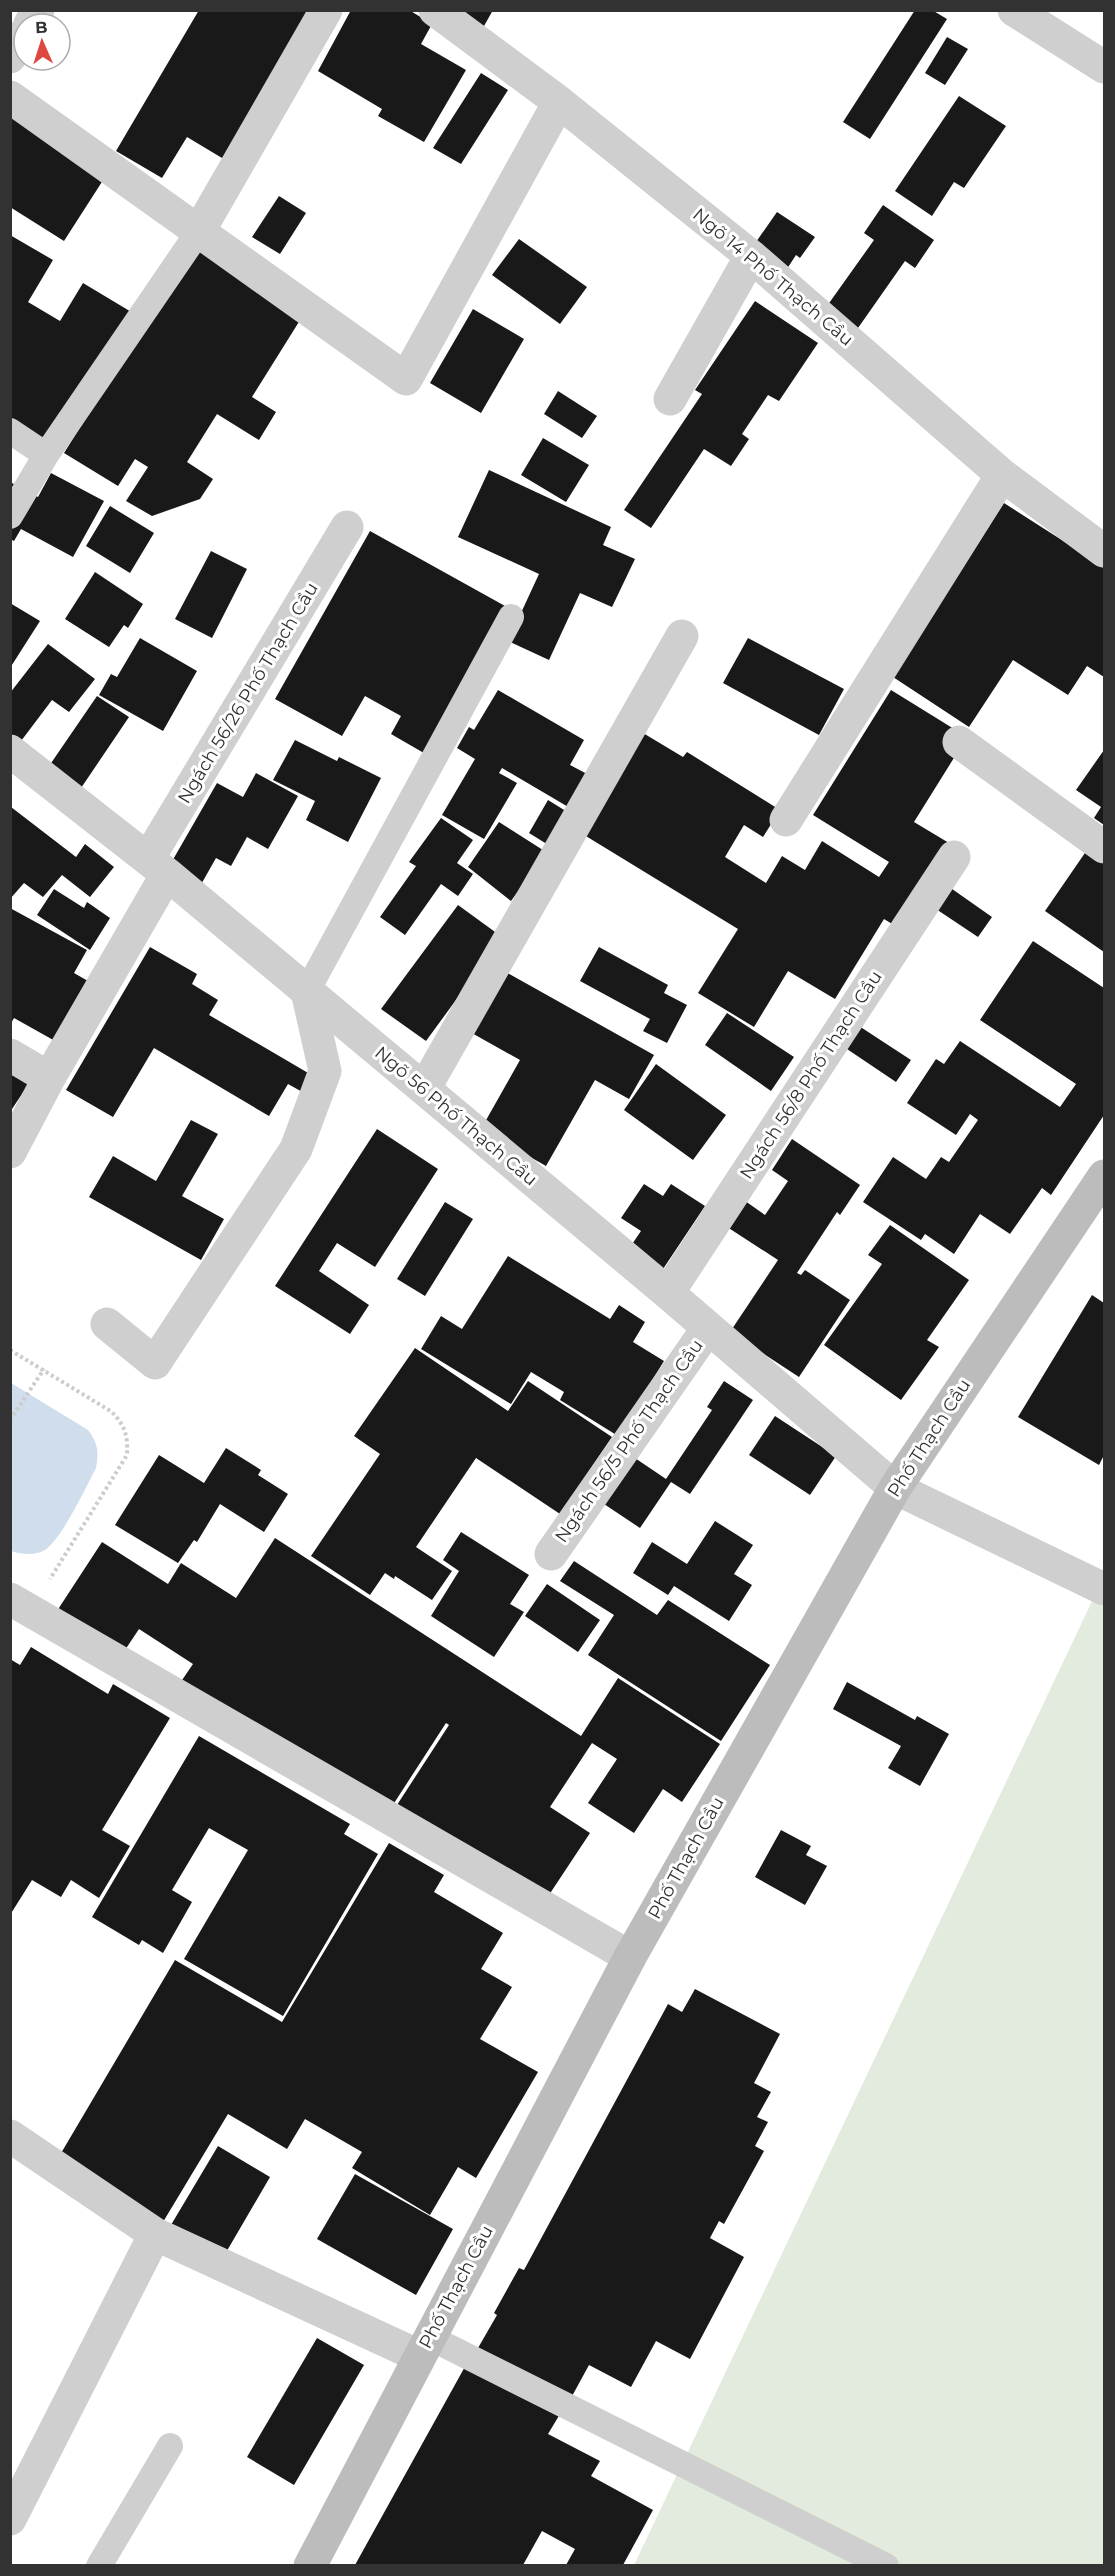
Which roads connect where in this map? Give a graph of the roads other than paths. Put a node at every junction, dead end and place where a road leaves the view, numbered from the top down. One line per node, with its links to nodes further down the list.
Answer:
1 (326, 10): 7 (street)
2 (435, 10): 6 (street, Ngõ 14 Phố Thạch Cầu)
3 (1014, 10): 4 (street)
4 (1104, 67)
5 (10, 97): 7 (street)
6 (559, 102): 7 (street); 8 (street, Ngõ 14 Phố Thạch Cầu)
7 (199, 231): 11 (lane)
8 (751, 256): 9 (street); 12 (street, Ngõ 14 Phố Thạch Cầu)
9 (670, 399)
10 (10, 431): 11 (lane)
11 (46, 455): 13 (lane)
12 (1002, 475): 15 (street, Ngõ 14 Phố Thạch Cầu); 20 (street)
13 (10, 516)
14 (347, 527): 23 (street, Ngách 56/26 Phố Thạch Cầu)
15 (1104, 551)
16 (511, 617): 24 (lane)
17 (682, 636): 27 (street)
18 (959, 742): 21 (street)
19 (10, 751): 23 (street, Ngõ 56 Phố Thạch Cầu)
20 (786, 820)
21 (1104, 847)
22 (954, 857): 30 (street, Ngách 56/8 Phố Thạch Cầu)
23 (157, 866): 24 (street, Ngõ 56 Phố Thạch Cầu); 26 (street, Ngách 56/26 Phố Thạch Cầu)
24 (308, 991): 27 (street, Ngõ 56 Phố Thạch Cầu); 31 (street)
25 (10, 1055): 26 (street)
26 (49, 1078): 28 (street, Ngách 56/26 Phố Thạch Cầu)
27 (424, 1089): 30 (street, Ngõ 56 Phố Thạch Cầu)
28 (10, 1152)
29 (1104, 1176): 33 (street, Phố Thạch Cầu)
30 (668, 1293): 32 (street, Ngõ 56 Phố Thạch Cầu)
31 (107, 1324)
32 (708, 1328): 33 (street, Ngõ 56 Phố Thạch Cầu); 34 (street, Ngách 56/5 Phố Thạch Cầu)
33 (895, 1488): 35 (street, Ngõ 56 Phố Thạch Cầu); 37 (street, Phố Thạch Cầu)
34 (551, 1554)
35 (1104, 1589)
36 (10, 1599): 37 (street)
37 (630, 1957): 40 (street, Phố Thạch Cầu)
38 (10, 2136): 39 (street)
39 (155, 2234): 40 (street); 42 (street)
40 (424, 2347): 44 (street, Phố Thạch Cầu); 45 (lane)
41 (170, 2446): 43 (lane)
42 (10, 2519)
43 (99, 2565)
44 (310, 2565)
45 (886, 2565)

